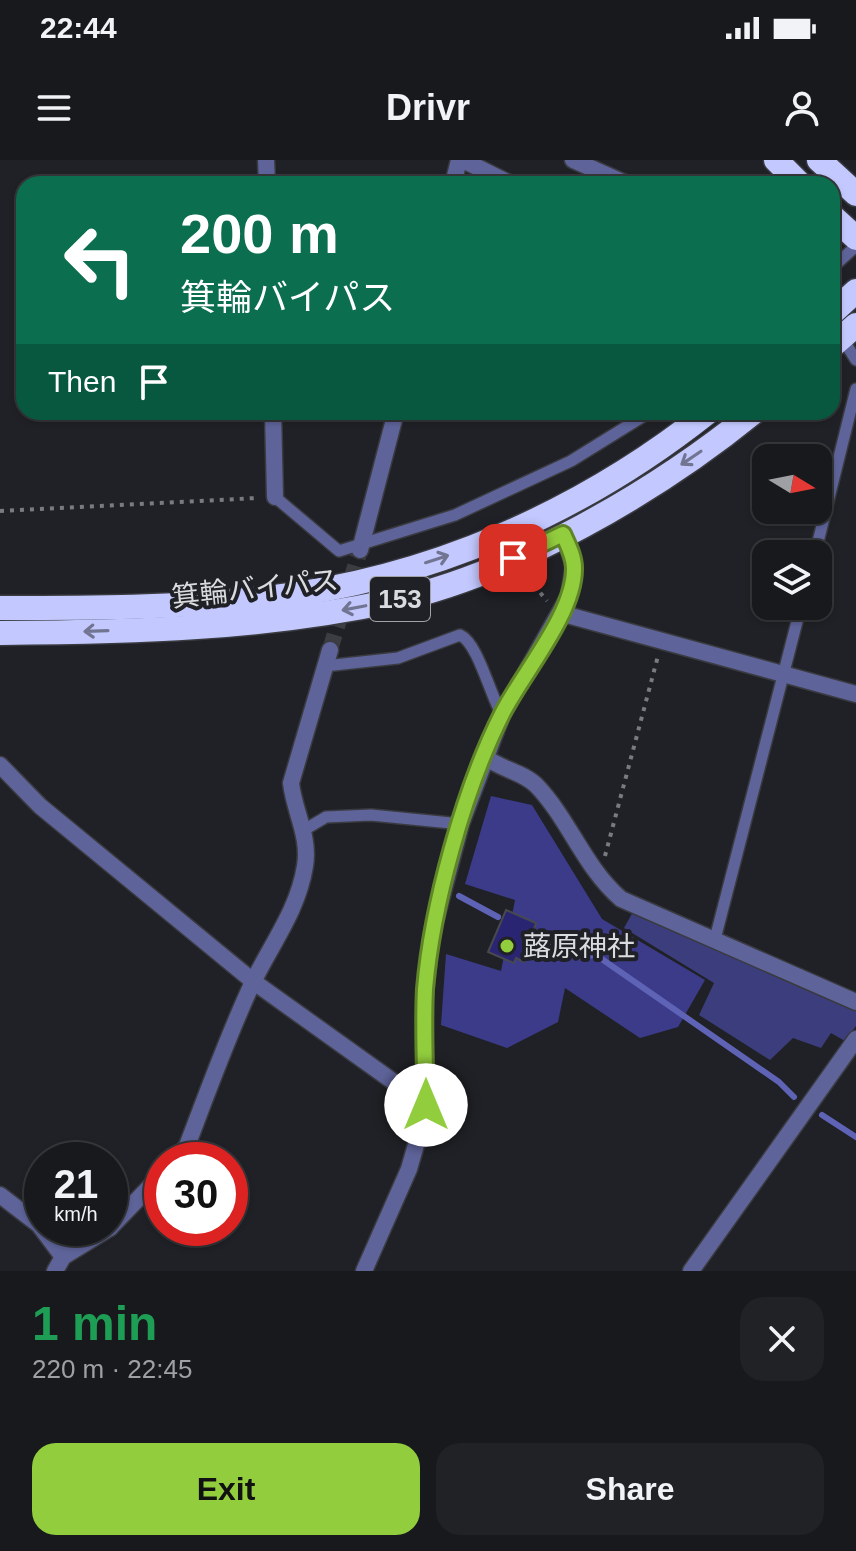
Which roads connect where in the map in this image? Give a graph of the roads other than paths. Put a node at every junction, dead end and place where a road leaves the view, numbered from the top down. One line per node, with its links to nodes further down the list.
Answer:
1 (461, 160): 5 (street)
2 (573, 160): 6 (street)
3 (776, 160): 7 (highway)
4 (819, 160): 8 (highway)
5 (494, 176)
6 (609, 176)
7 (792, 176)
8 (836, 176)
9 (840, 179): 10 (highway)
10 (856, 194)
11 (840, 223): 12 (highway)
12 (856, 238)
13 (856, 246): 14 (lane)
14 (840, 261)
15 (856, 291): 16 (highway)
16 (840, 306)
17 (843, 336): 18 (lane)
18 (856, 360)
19 (856, 389): 27 (lane)
20 (273, 420): 25 (street)
21 (394, 420): 28 (street)
22 (637, 420): 28 (lane)
23 (697, 420): 29 (highway, 箕輪バイパス / 153, one-way to 23)
24 (742, 420): 26 (highway, 箕輪バイパス / 153, one-way to 26)
25 (275, 497): 28 (lane)
26 (563, 534): 30 (street); 32 (highway, 箕輪バイパス / 153, one-way to 32)
27 (818, 540)
28 (361, 547)
29 (0, 608)
30 (560, 613): 34 (street); 36 (street)
31 (798, 620): 34 (lane)
32 (0, 633)
33 (327, 658): 36 (lane); 40 (street)
34 (784, 676): 35 (street); 41 (lane)
35 (856, 694)
36 (502, 715): 37 (street)
37 (484, 756): 39 (street); 41 (street)
38 (0, 765): 42 (street)
39 (461, 824): 40 (lane); 45 (street)
40 (304, 830): 42 (street)
41 (715, 939): 43 (street)
42 (254, 982): 45 (street); 46 (street)
43 (856, 1002)
44 (856, 1039): 53 (street)
45 (426, 1105): 52 (street)
46 (189, 1142)
47 (144, 1193): 49 (street)
48 (0, 1195): 51 (street)
49 (128, 1209)
50 (84, 1246): 51 (street)
51 (59, 1264)
52 (364, 1271)
53 (691, 1271)

